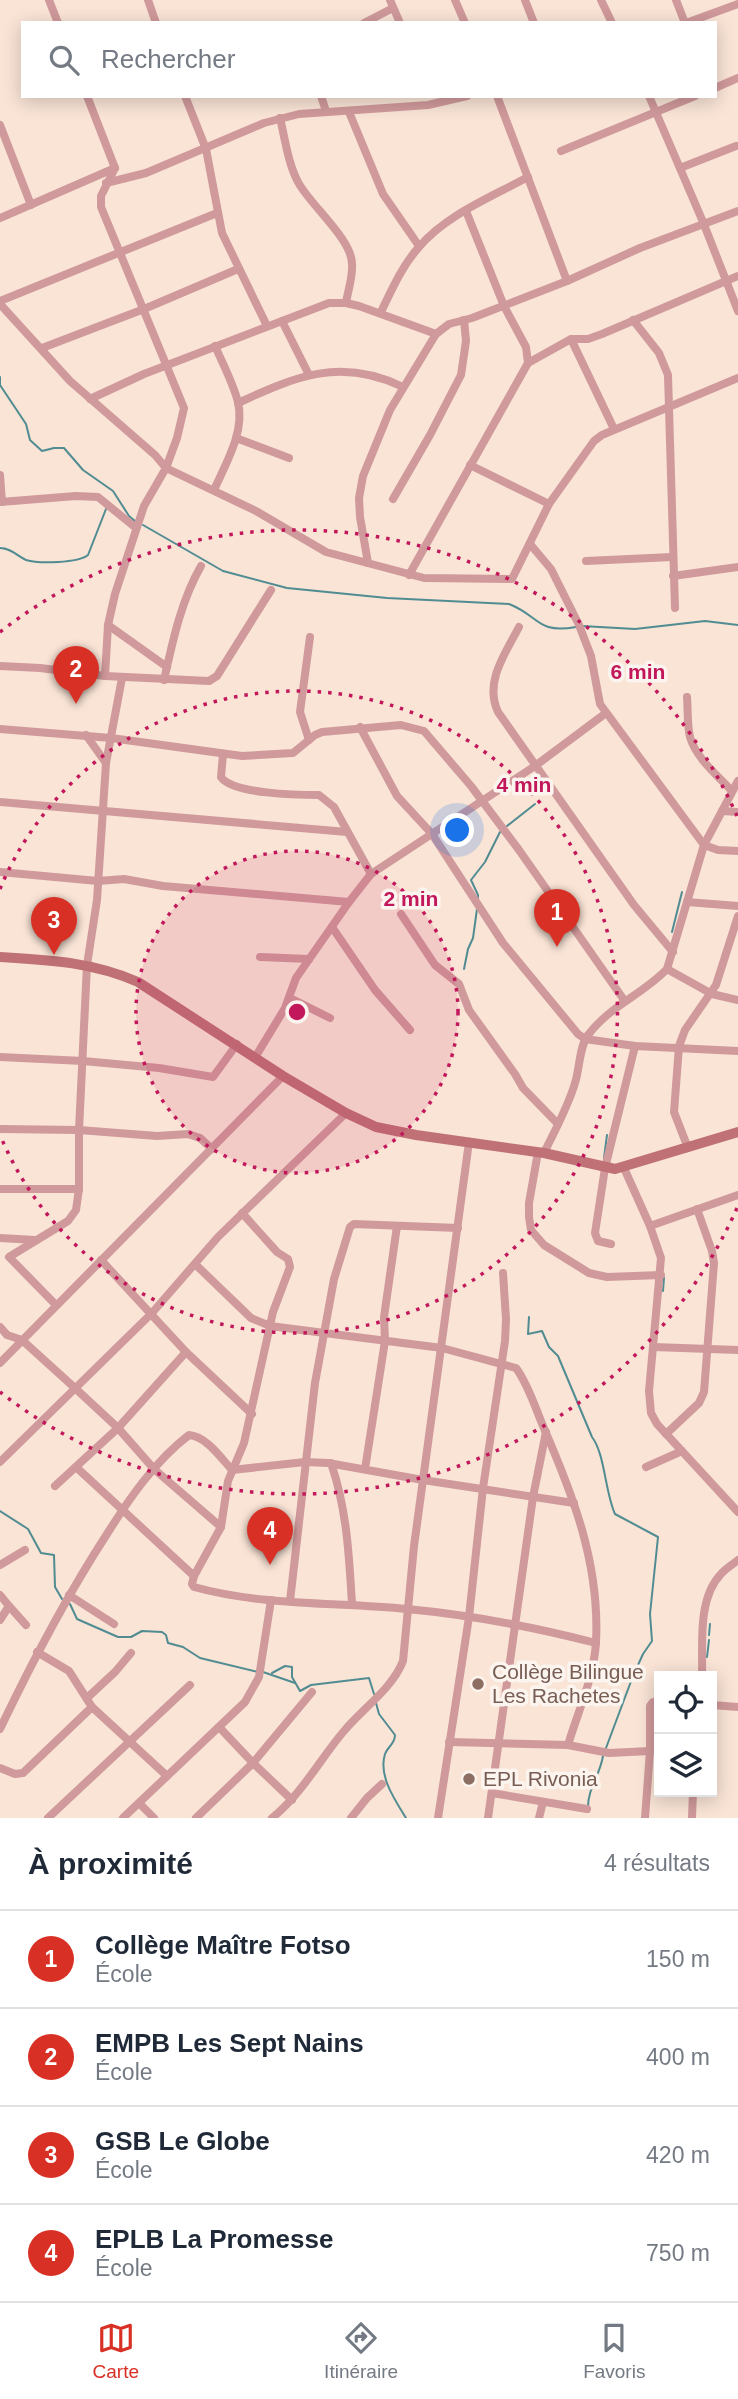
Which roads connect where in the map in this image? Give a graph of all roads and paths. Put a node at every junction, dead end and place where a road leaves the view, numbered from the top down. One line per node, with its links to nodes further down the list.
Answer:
1 (50, 0): 9 (street)
2 (148, 0): 10 (street)
3 (454, 0): 13 (street)
4 (525, 0): 14 (street)
5 (601, 0): 15 (street)
6 (676, 0): 16 (street)
7 (392, 4): 11 (street); 12 (street)
8 (738, 4): 17 (street)
9 (57, 21)
10 (155, 21)
11 (367, 21)
12 (399, 21)
13 (464, 21)
14 (533, 21)
15 (611, 21)
16 (684, 21)
17 (691, 21)
18 (738, 78): 19 (street)
19 (717, 87)
20 (88, 98): 36 (street)
21 (186, 98): 34 (street)
22 (322, 98): 28 (street)
23 (451, 98): 27 (street)
24 (498, 98): 38 (street)
25 (650, 98): 30 (street)
26 (690, 98): 30 (street)
27 (427, 101): 29 (street)
28 (326, 111): 29 (street); 31 (street)
29 (349, 112): 46 (street)
30 (656, 112): 35 (street); 37 (street)
31 (280, 118): 34 (street); 53 (street)
32 (0, 125): 40 (street)
33 (736, 146): 37 (street)
34 (206, 149): 39 (street); 43 (street)
35 (561, 151)
36 (115, 168): 39 (street); 40 (street)
37 (680, 168): 45 (street)
38 (528, 177): 41 (street); 50 (street)
39 (106, 183): 47 (street)
40 (31, 205): 44 (street)
41 (466, 211): 46 (street); 54 (street)
42 (738, 211): 45 (street)
43 (217, 213): 47 (street); 48 (street)
44 (0, 218)
45 (703, 222): 50 (street); 51 (street)
46 (419, 246): 57 (street)
47 (120, 251): 52 (street); 55 (street)
48 (238, 269): 55 (street); 61 (street)
49 (738, 276): 51 (street)
50 (567, 281): 54 (street)
51 (726, 281): 56 (street); 59 (street)
52 (0, 302): 65 (street)
53 (346, 303): 57 (street); 60 (street)
54 (504, 306): 58 (street); 66 (street)
55 (144, 309): 65 (street); 67 (street)
56 (738, 311)
57 (381, 312): 62 (street)
58 (464, 320): 62 (street); 81 (street)
59 (633, 320): 63 (street); 73 (street)
60 (282, 321): 61 (street); 68 (street)
61 (267, 327): 64 (street)
62 (436, 334): 70 (street)
63 (570, 339): 66 (street); 74 (street)
64 (215, 346): 67 (street); 72 (street)
65 (42, 348): 71 (street)
66 (528, 363): 77 (street)
67 (168, 366): 71 (street); 78 (street)
68 (309, 375): 70 (street); 72 (street)
69 (738, 378): 73 (street)
70 (403, 387): 88 (street)
71 (90, 399): 78 (street)
72 (238, 403): 75 (street)
73 (670, 406): 74 (street); 86 (street)
74 (614, 429): 83 (street)
75 (236, 438): 76 (street); 80 (street)
76 (289, 458)
77 (470, 465): 83 (street); 91 (street)
78 (166, 468): 80 (street); 84 (street)
79 (0, 475): 82 (street)
80 (214, 490): 88 (street)
81 (393, 499)
82 (1, 502): 84 (street)
83 (549, 504): 85 (street)
84 (136, 528): 95 (street)
85 (530, 544): 91 (street); 104 (street)
86 (672, 557): 87 (street); 92 (street)
87 (586, 561)
88 (368, 563): 91 (street)
89 (201, 566): 99 (street)
90 (738, 567): 92 (street)
91 (409, 575)
92 (673, 576): 94 (street)
93 (271, 590): 102 (street)
94 (674, 608)
95 (108, 625): 99 (street); 100 (street)
96 (519, 627): 112 (street)
97 (310, 637): 109 (street)
98 (0, 666): 100 (street)
99 (167, 667): 102 (street)
100 (104, 677): 101 (street)
101 (122, 678): 102 (street); 108 (street)
102 (164, 680)
103 (687, 696): 114 (street)
104 (606, 713): 112 (street); 122 (street)
105 (360, 727): 109 (street); 115 (street); 121 (street)
106 (0, 729): 107 (street)
107 (86, 736): 108 (street); 111 (street)
108 (111, 738): 110 (street); 111 (street)
109 (309, 740): 110 (street)
110 (223, 754): 120 (street)
111 (106, 763): 117 (street)
112 (535, 766): 115 (street); 133 (street)
113 (738, 781): 114 (street)
114 (732, 791): 118 (street)
115 (482, 801): 121 (street); 141 (street)
116 (0, 802): 117 (street)
117 (103, 809): 120 (street); 126 (street)
118 (722, 811): 119 (street); 122 (street)
119 (738, 812)
120 (347, 832): 125 (street)
121 (432, 834): 125 (street); 145 (street)
122 (704, 845): 123 (street); 128 (street)
123 (738, 851)
124 (0, 872): 126 (street)
125 (371, 874): 127 (street)
126 (98, 881): 127 (street); 137 (street)
127 (349, 902): 132 (street)
128 (687, 902): 129 (street); 133 (street)
129 (738, 906)
130 (401, 914): 155 (street)
131 (738, 916): 139 (street)
132 (332, 927): 136 (street); 144 (street)
133 (673, 952): 138 (street)
134 (0, 957): 137 (main road)
135 (261, 957): 136 (street)
136 (309, 959): 140 (street)
137 (87, 965): 146 (main road); 152 (street)
138 (667, 969): 139 (street); 141 (street)
139 (712, 994): 142 (street); 148 (street)
140 (290, 998): 143 (street); 150 (street)
141 (624, 999): 145 (street)
142 (738, 1000)
143 (330, 1018)
144 (410, 1030)
145 (585, 1039): 147 (street); 155 (street)
146 (237, 1044): 150 (main road); 152 (street)
147 (635, 1046): 148 (street); 163 (street)
148 (679, 1046): 149 (street); 160 (street)
149 (738, 1051)
150 (256, 1056): 153 (main road)
151 (0, 1057): 152 (street)
152 (83, 1061): 157 (street)
153 (284, 1076): 154 (main road); 161 (street)
154 (346, 1113): 159 (main road); 169 (street)
155 (558, 1124): 162 (street)
156 (0, 1129): 157 (street)
157 (79, 1130): 161 (street); 166 (street)
158 (738, 1132): 160 (main road)
159 (468, 1142): 162 (main road); 172 (street)
160 (688, 1148): 164 (main road)
161 (212, 1149): 176 (street)
162 (541, 1152): 163 (main road); 179 (street)
163 (605, 1168): 164 (main road); 175 (street)
164 (624, 1168): 171 (street)
165 (0, 1189): 166 (street)
166 (79, 1189): 174 (street)
167 (738, 1195): 168 (street)
168 (697, 1209): 171 (street); 189 (street)
169 (242, 1213): 177 (street); 182 (street)
170 (397, 1226): 172 (street); 184 (street); 186 (street)
171 (650, 1226): 179 (street)
172 (457, 1228): 188 (street)
173 (0, 1238): 174 (street)
174 (39, 1240): 180 (street)
175 (611, 1244)
176 (101, 1260): 180 (street); 181 (street)
177 (195, 1264): 181 (street); 182 (street)
178 (503, 1273): 192 (street)
179 (661, 1275): 187 (street)
180 (56, 1305): 185 (street)
181 (152, 1313): 191 (street); 194 (street)
182 (270, 1326): 184 (street); 195 (street)
183 (0, 1327): 185 (street)
184 (324, 1334): 186 (street); 201 (street)
185 (22, 1340): 193 (street); 194 (street)
186 (385, 1341): 188 (street); 207 (street)
187 (653, 1347): 189 (street); 198 (street)
188 (442, 1348): 192 (street); 208 (street)
189 (706, 1350): 190 (street); 198 (street)
190 (738, 1350)
191 (186, 1352): 195 (street); 196 (street)
192 (501, 1362): 197 (street); 210 (street)
193 (0, 1363)
194 (76, 1389): 196 (street); 200 (street)
195 (252, 1414): 206 (street)
196 (118, 1429): 203 (street); 205 (street)
197 (546, 1432): 211 (street); 212 (street)
198 (666, 1434): 199 (street)
199 (682, 1451): 204 (street); 213 (street)
200 (0, 1462)
201 (305, 1462): 202 (street); 206 (street); 223 (street)
202 (331, 1463): 207 (street); 224 (street)
203 (76, 1467): 209 (street); 214 (street)
204 (646, 1467)
205 (154, 1469): 206 (street); 214 (street); 215 (street)
206 (232, 1469): 215 (street)
207 (365, 1469): 208 (street)
208 (423, 1480): 210 (street); 226 (street)
209 (55, 1486)
210 (483, 1488): 211 (street); 227 (street)
211 (533, 1497): 212 (street); 230 (street)
212 (575, 1503): 232 (street)
213 (736, 1507)
214 (123, 1509): 219 (street); 221 (street)
215 (220, 1527): 219 (street)
216 (25, 1550): 218 (street)
217 (737, 1563): 235 (street)
218 (0, 1565)
219 (194, 1576): 222 (street)
220 (0, 1595): 225 (street)
221 (69, 1595): 229 (street); 233 (street)
222 (271, 1600): 223 (street); 243 (street)
223 (290, 1601): 224 (street)
224 (352, 1604): 226 (street)
225 (9, 1606): 228 (street); 231 (street)
226 (408, 1609): 227 (street); 256 (street)
227 (469, 1617): 230 (street); 246 (street)
228 (0, 1620)
229 (114, 1624)
230 (514, 1624): 232 (street); 247 (street)
231 (26, 1625)
232 (596, 1643): 248 (street)
233 (37, 1651): 238 (street); 244 (street)
234 (131, 1653): 238 (street)
235 (702, 1671)
236 (190, 1685): 245 (street)
237 (312, 1692): 250 (street)
238 (88, 1698): 241 (street)
239 (654, 1702): 249 (street)
240 (717, 1705): 242 (street)
241 (92, 1707): 245 (street); 251 (street)
242 (738, 1707)
243 (220, 1728): 250 (street); 252 (street)
244 (0, 1729)
245 (131, 1741): 252 (street); 260 (street)
246 (449, 1742): 247 (street); 266 (street)
247 (498, 1744): 248 (street); 254 (street)
248 (568, 1745): 249 (street)
249 (650, 1751): 269 (street)
250 (253, 1763): 256 (street); 263 (street)
251 (0, 1768)
252 (167, 1776): 258 (street)
253 (382, 1784): 265 (street)
254 (492, 1793): 257 (street); 267 (street)
255 (693, 1797): 270 (street)
256 (292, 1800): 264 (street)
257 (543, 1801): 259 (street); 268 (street)
258 (139, 1803): 261 (street); 262 (street)
259 (587, 1809)
260 (48, 1818)
261 (123, 1818)
262 (154, 1818)
263 (196, 1818)
264 (272, 1818)
265 (351, 1818)
266 (439, 1818)
267 (488, 1818)
268 (539, 1818)
269 (645, 1818)
270 (692, 1818)

